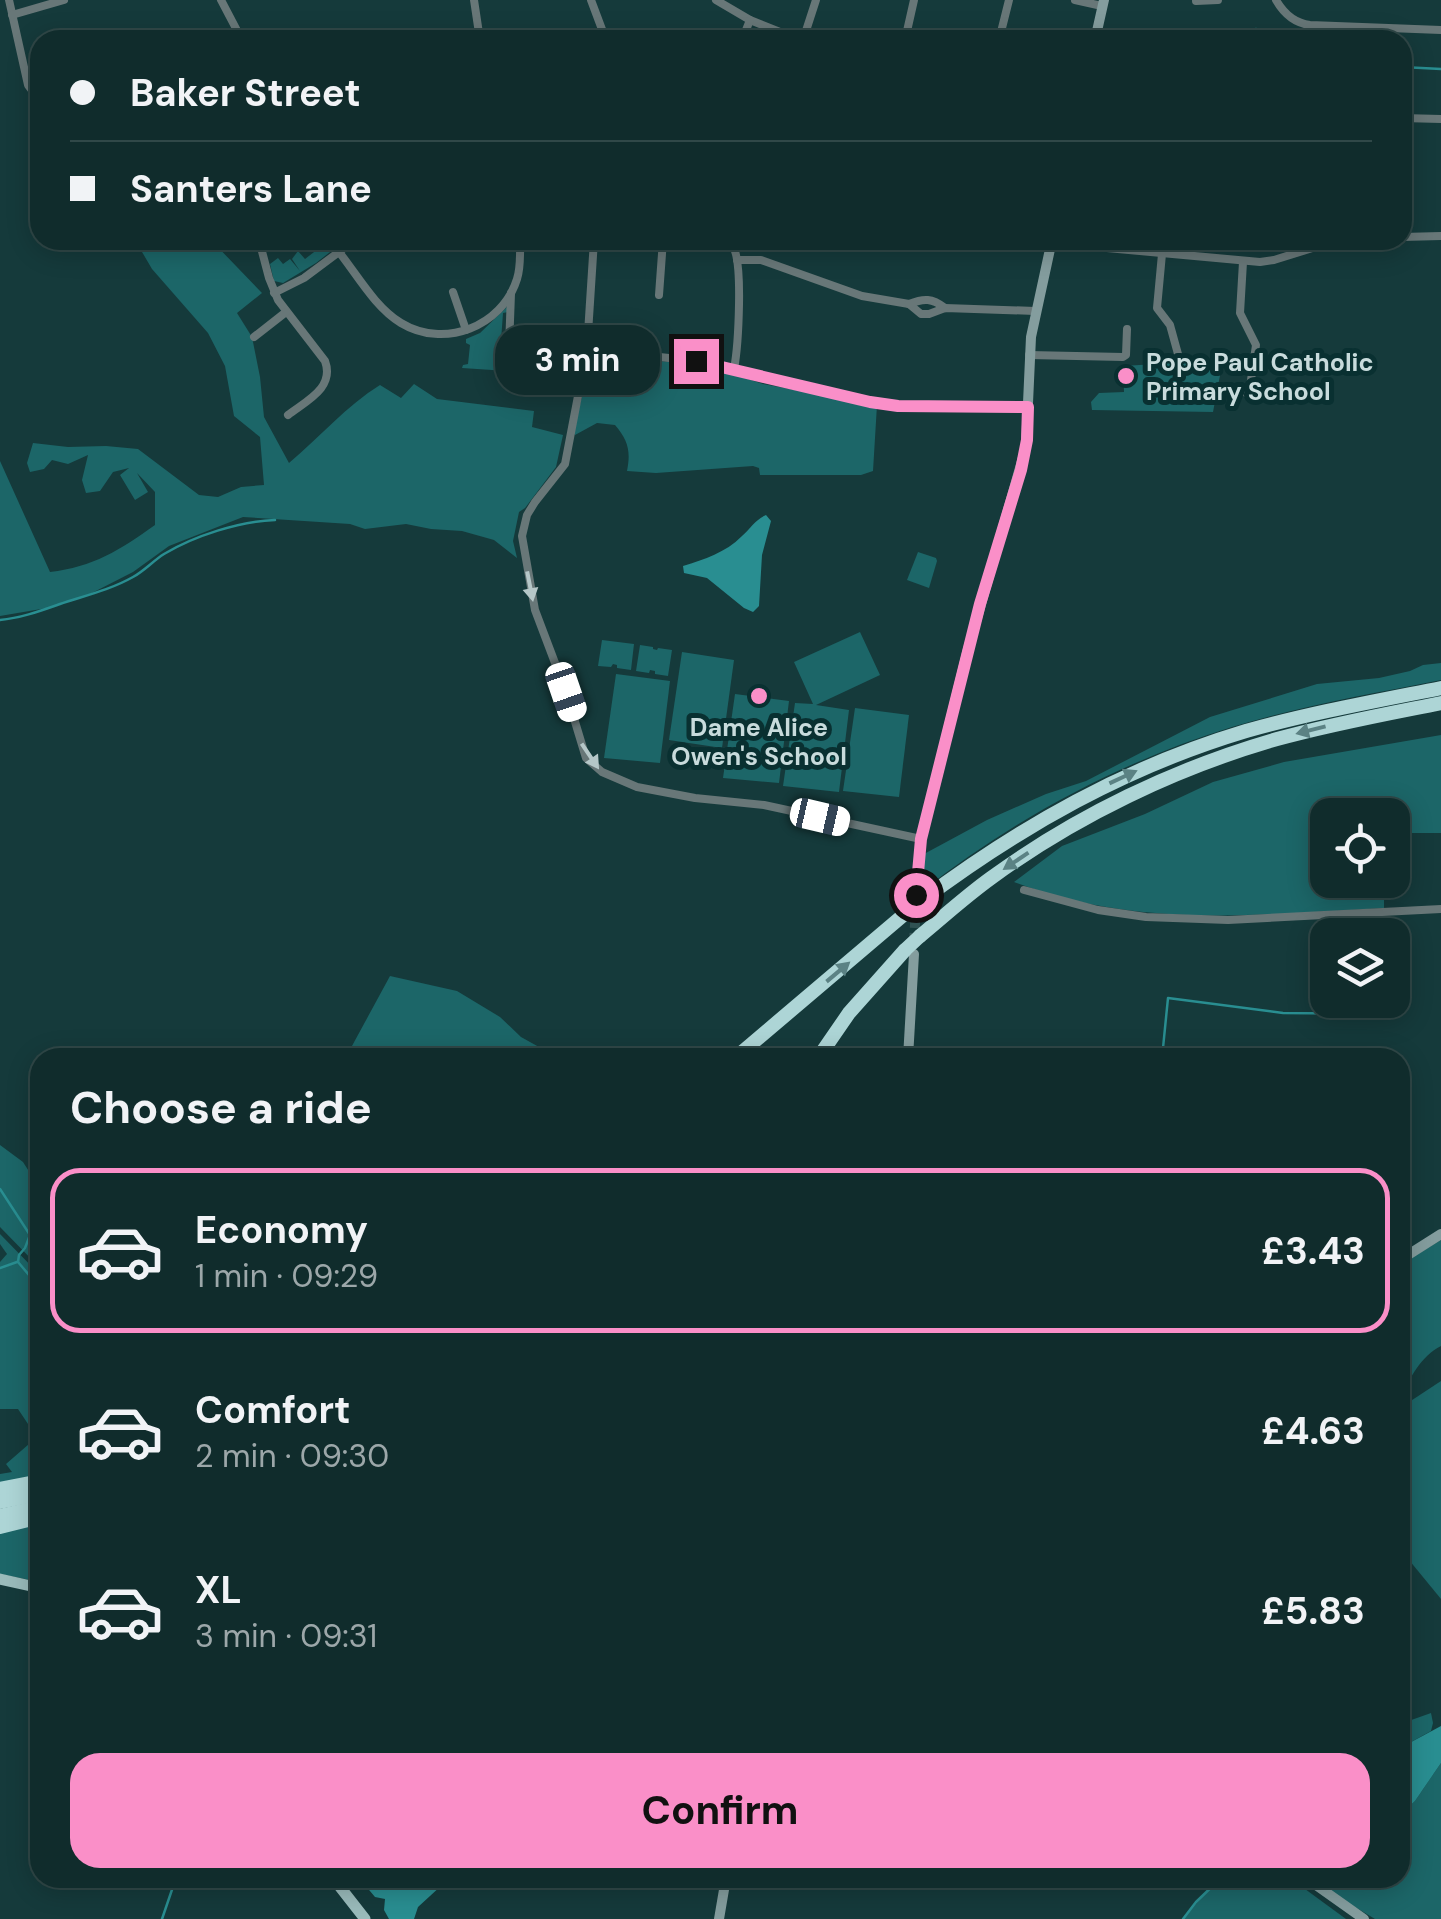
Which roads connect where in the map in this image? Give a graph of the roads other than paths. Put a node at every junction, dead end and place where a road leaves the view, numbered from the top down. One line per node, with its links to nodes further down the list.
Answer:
1 (9, 0): 16 (street)
2 (64, 0): 16 (street)
3 (221, 0): 18 (street)
4 (462, 0): 14 (street)
5 (592, 0): 20 (street)
6 (716, 0): 17 (street)
7 (816, 0): 23 (street)
8 (914, 0): 24 (street)
9 (1009, 0): 25 (street)
10 (1076, 0): 15 (street)
11 (1218, 0): 13 (street)
12 (1276, 0): 27 (street)
13 (1196, 1)
14 (474, 3): 19 (street)
15 (1103, 3): 26 (street)
16 (12, 14): 28 (street)
17 (750, 20): 21 (street); 22 (street)
18 (237, 30)
19 (478, 30)
20 (602, 30)
21 (746, 30)
22 (776, 30)
23 (805, 30)
24 (907, 30)
25 (1002, 30)
26 (1097, 30)
27 (1441, 30)
28 (30, 87)
29 (1412, 118): 30 (street)
30 (1441, 118)
31 (1412, 236): 32 (street)
32 (1441, 236)
33 (263, 250): 48 (street)
34 (342, 250): 42 (street)
35 (520, 250): 47 (street)
36 (593, 250): 58 (street)
37 (662, 250): 49 (street)
38 (734, 250): 44 (street)
39 (1050, 250): 52 (street)
40 (1128, 250): 43 (street)
41 (1306, 250): 45 (street)
42 (339, 252): 48 (street); 55 (street)
43 (1162, 254): 45 (street); 59 (street)
44 (737, 260): 50 (street); 61 (street)
45 (1243, 262): 62 (street)
46 (453, 292): 55 (street)
47 (511, 292): 55 (street); 57 (street)
48 (274, 294): 53 (street)
49 (659, 295)
50 (908, 304): 51 (street); 51 (street)
51 (945, 308): 52 (street)
52 (1035, 311): 60 (street)
53 (286, 312): 56 (street); 64 (street)
54 (1127, 329): 60 (street)
55 (466, 330)
56 (254, 338)
57 (508, 348)
58 (587, 349): 61 (street); 67 (street, one-way to 67)
59 (1178, 354)
60 (1029, 355): 63 (street)
61 (734, 370): 63 (street)
62 (1250, 387)
63 (1028, 407): 67 (street)
64 (288, 415)
65 (1441, 688): 69 (highway, one-way to 65)
66 (1441, 703): 71 (highway, one-way to 71, bridge)
67 (921, 839): 69 (street)
68 (1024, 890): 70 (street)
69 (919, 898): 72 (highway, one-way to 69, bridge)
70 (1441, 909)
71 (910, 952): 73 (highway); 74 (street)
72 (747, 1048)
73 (825, 1048)
74 (908, 1048)
75 (1441, 1234): 76 (street)
76 (1410, 1254)
77 (30, 1484): 78 (highway)
78 (0, 1490)
79 (30, 1496): 80 (highway)
80 (0, 1502)
81 (30, 1509): 82 (highway)
82 (0, 1516)
83 (30, 1520): 84 (highway)
84 (0, 1527)
85 (0, 1579): 86 (main road)
86 (30, 1586)
87 (341, 1888): 90 (main road)
88 (724, 1888): 91 (street)
89 (1320, 1888): 92 (street)
90 (364, 1919)
91 (719, 1919)
92 (1364, 1919)

